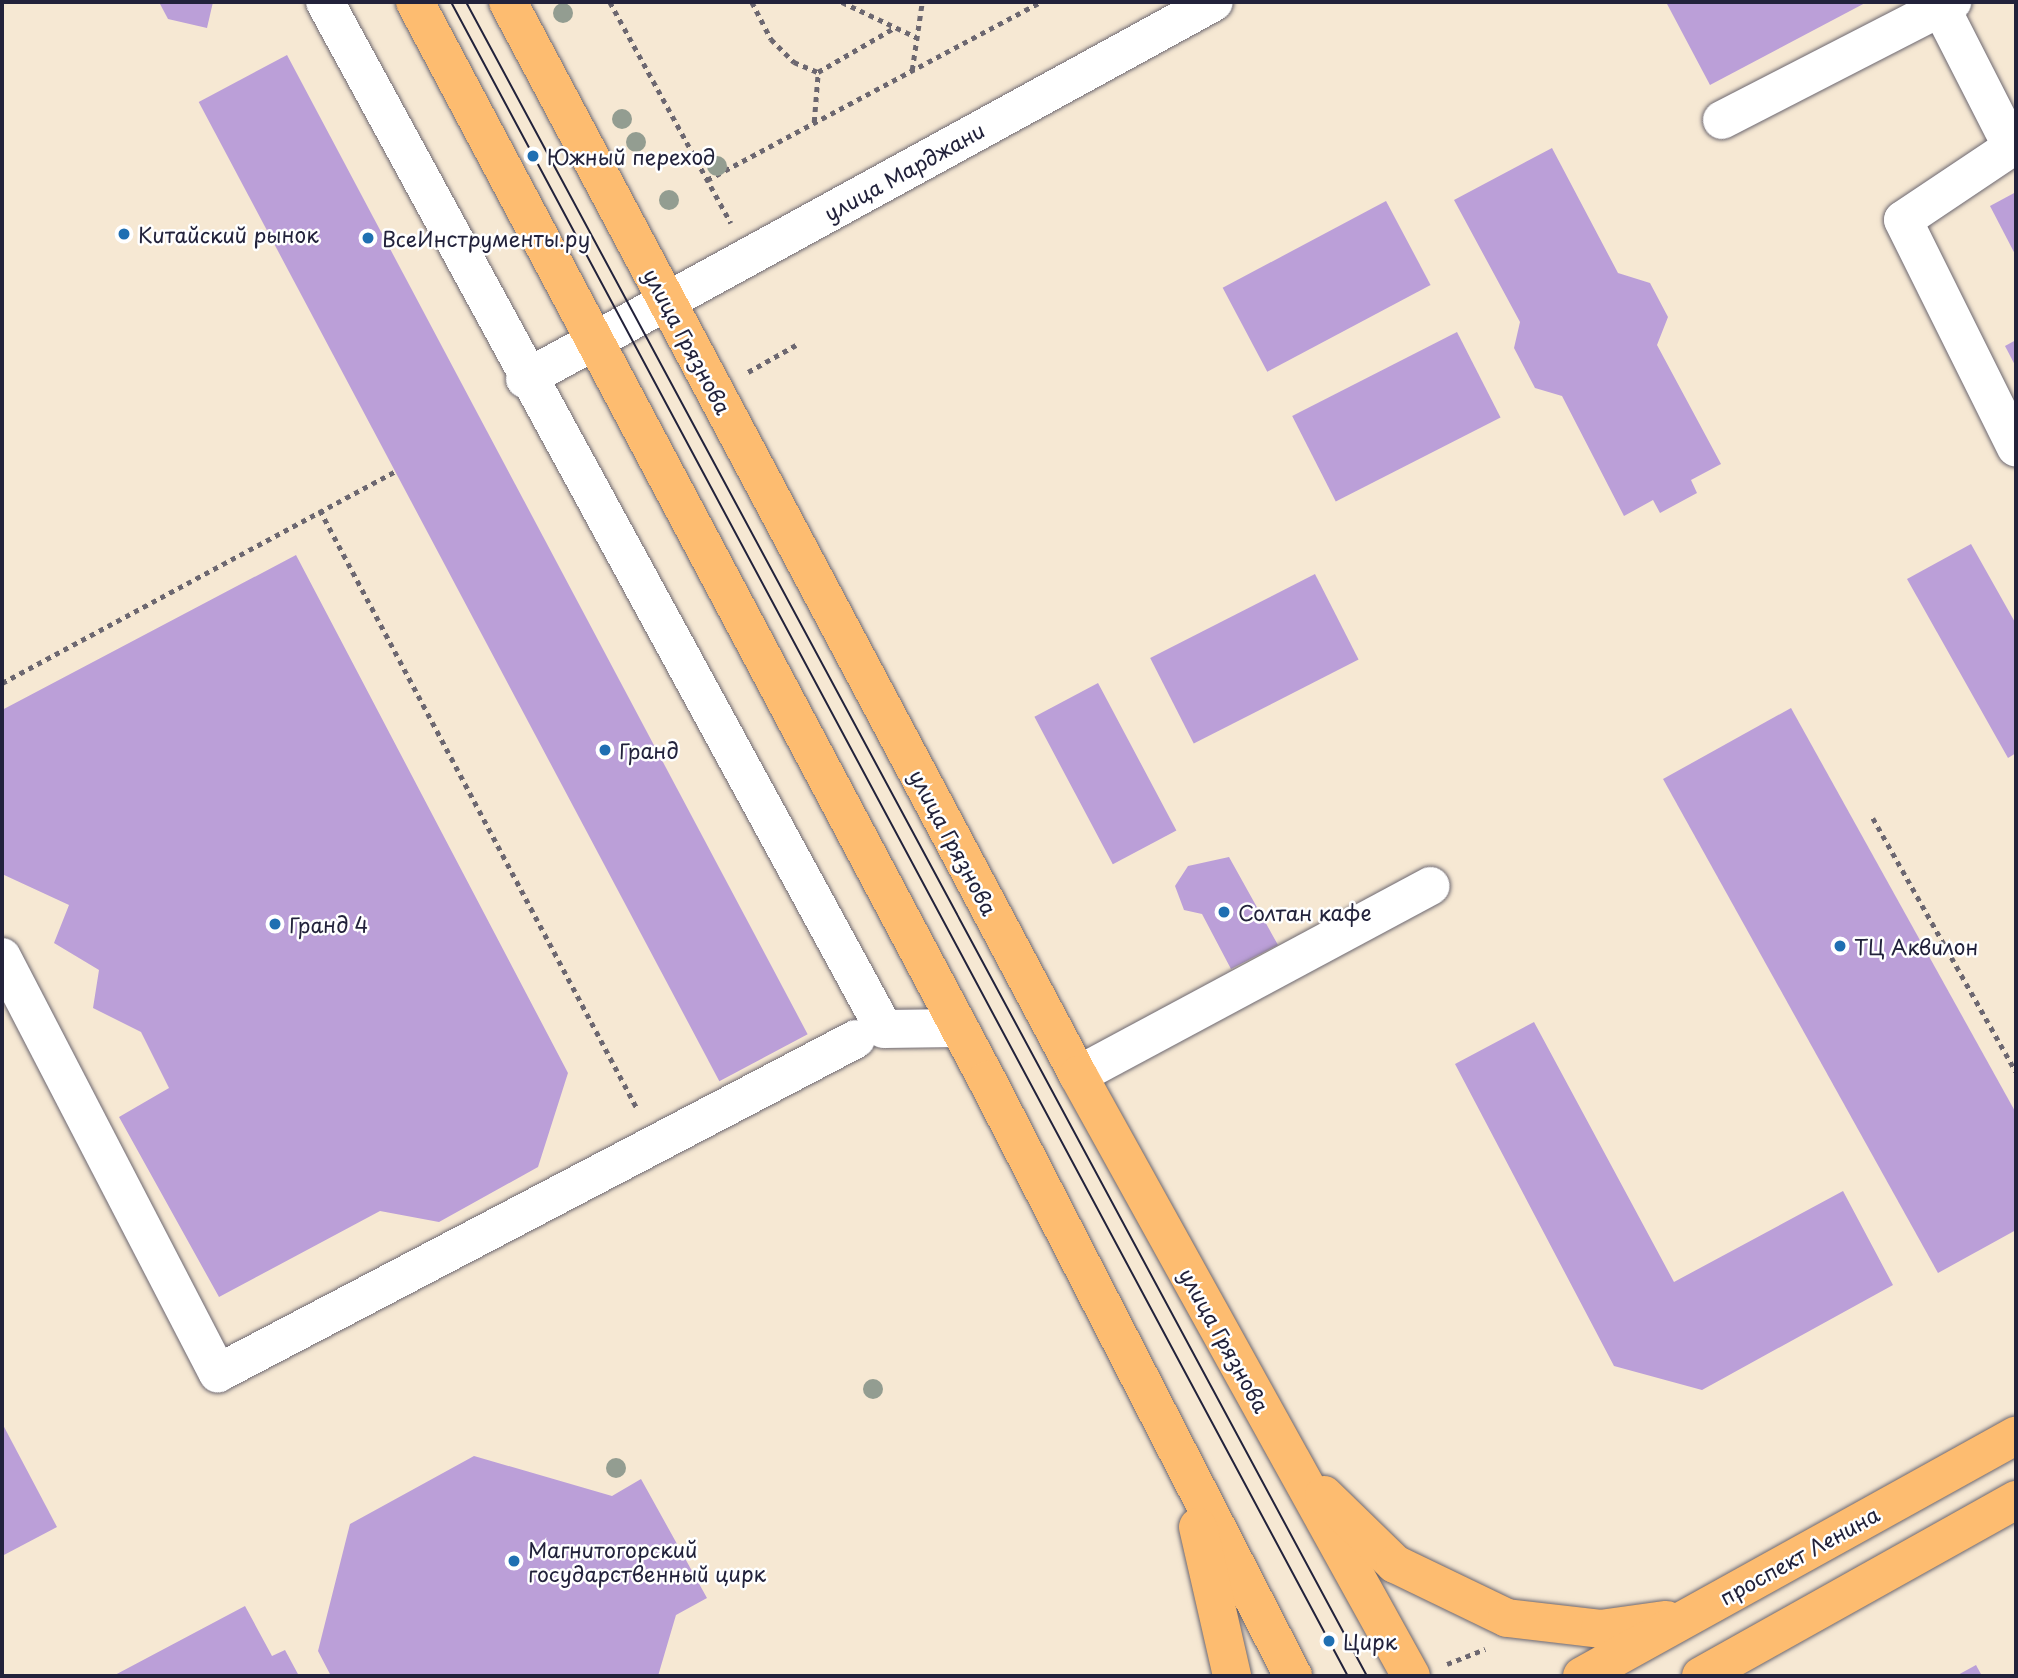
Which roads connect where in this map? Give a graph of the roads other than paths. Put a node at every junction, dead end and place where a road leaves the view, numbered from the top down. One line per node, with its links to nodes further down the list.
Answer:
1 (325, 2): 10 (street)
2 (415, 2): 9 (main road)
3 (508, 2): 8 (main road, улица Грязнова)
4 (1214, 2): 8 (street, улица Марджани)
5 (1943, 4): 6 (street); 7 (street)
6 (1722, 120)
7 (2014, 148): 11 (street)
8 (666, 300): 9 (street, улица Марджани); 16 (main road, улица Грязнова)
9 (593, 340): 10 (street, улица Марджани); 14 (main road)
10 (525, 379): 14 (street)
11 (2016, 448)
12 (1431, 886): 16 (street)
13 (2, 957): 15 (street)
14 (959, 1028): 18 (main road)
15 (856, 1039)
16 (1078, 1075): 19 (main road, улица Грязнова)
17 (2016, 1435): 21 (main road, проспект Ленина)
18 (1182, 1468): 24 (main road); 25 (main road)
19 (1296, 1468): 21 (main road); 22 (main road, улица Грязнова)
20 (2016, 1500): 23 (main road)
21 (1689, 1617): 26 (main road, проспект Ленина)
22 (1428, 1670)
23 (1707, 1674)
24 (1232, 1676)
25 (1293, 1676)
26 (1582, 1676)

